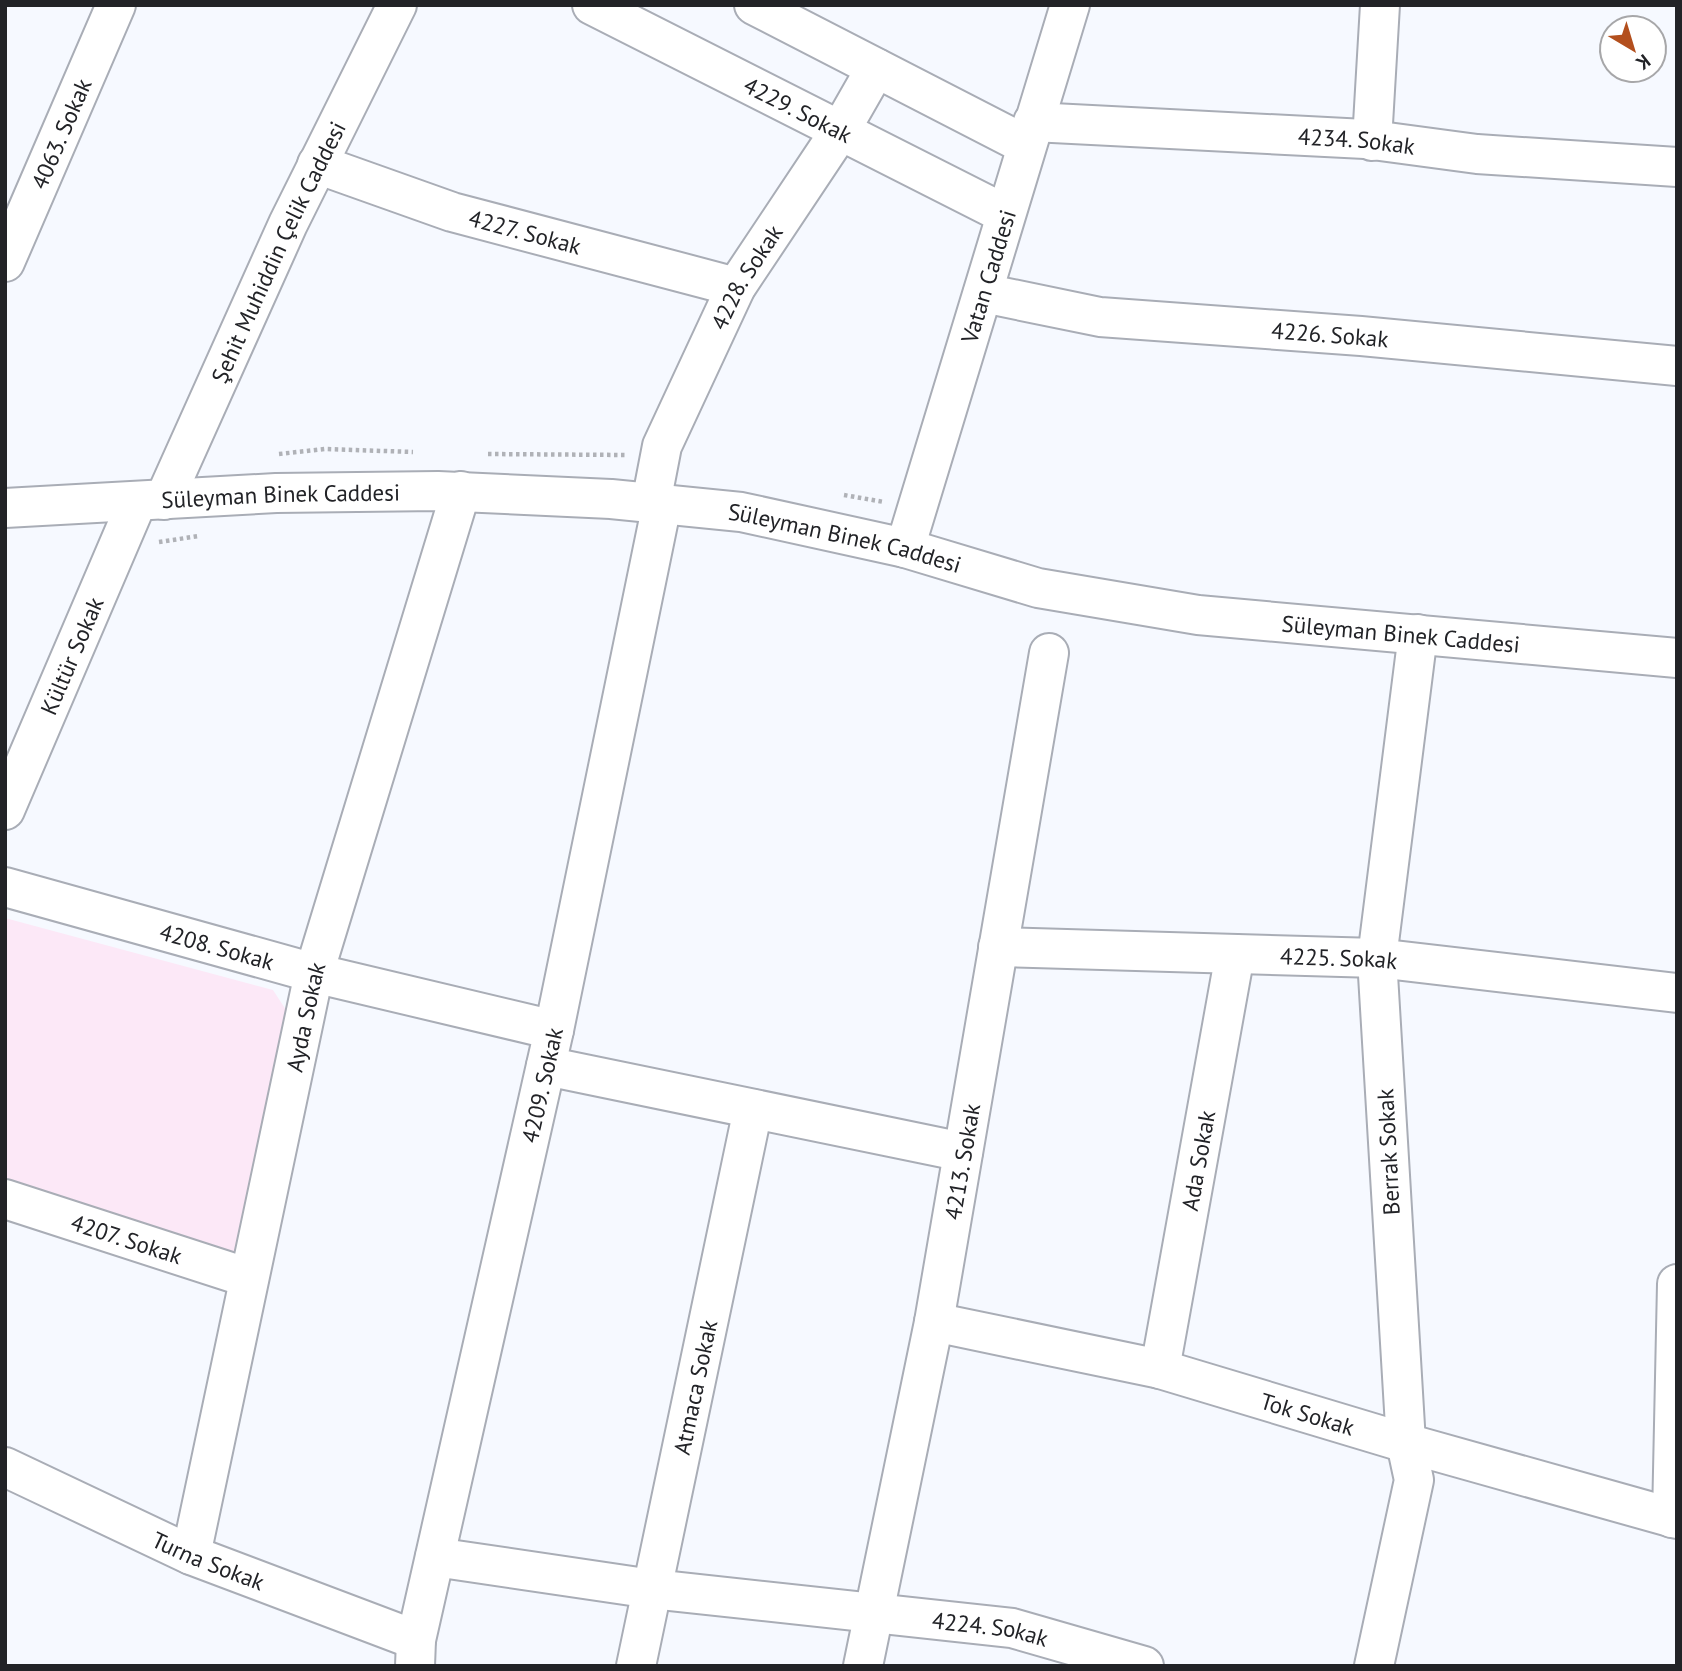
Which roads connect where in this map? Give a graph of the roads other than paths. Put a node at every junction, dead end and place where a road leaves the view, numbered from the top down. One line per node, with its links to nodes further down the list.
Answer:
1 (116, 5): 14 (street, 4063. Sokak)
2 (397, 5): 11 (street, Şehit Muhiddin Çelik Caddesi)
3 (592, 5): 8 (street, 4229. Sokak)
4 (754, 5): 7 (street)
5 (1070, 5): 9 (street, Vatan Caddesi)
6 (1380, 5): 10 (street)
7 (876, 68): 8 (street, 4228. Sokak); 9 (street)
8 (840, 131): 13 (street, 4229. Sokak); 15 (street, 4228. Sokak)
9 (1029, 134): 10 (street, 4234. Sokak); 13 (street, Vatan Caddesi)
10 (1372, 141): 12 (street, 4234. Sokak)
11 (317, 164): 15 (street, 4227. Sokak); 19 (street, Şehit Muhiddin Çelik Caddesi)
12 (1677, 167)
13 (1005, 214): 16 (street, Vatan Caddesi)
14 (5, 261)
15 (736, 287): 20 (street, 4228. Sokak)
16 (983, 293): 17 (street, 4226. Sokak); 22 (street, Vatan Caddesi)
17 (1677, 366)
18 (461, 492): 19 (street, Süleyman Binek Caddesi); 20 (street, Süleyman Binek Caddesi); 31 (street, Ayda Sokak)
19 (151, 501): 21 (street, Süleyman Binek Caddesi); 26 (street, Kültür Sokak)
20 (657, 503): 22 (street, Süleyman Binek Caddesi); 33 (street, 4209. Sokak)
21 (5, 509)
22 (905, 548): 23 (street, Süleyman Binek Caddesi)
23 (1418, 634): 25 (street, Süleyman Binek Caddesi); 30 (street, Berrak Sokak)
24 (1049, 653): 28 (street, 4213. Sokak)
25 (1677, 659)
26 (5, 810)
27 (5, 887): 31 (street, 4208. Sokak)
28 (998, 947): 29 (street, 4225. Sokak); 35 (street, 4213. Sokak)
29 (1234, 954): 30 (street, 4225. Sokak); 40 (street, Ada Sokak)
30 (1377, 958): 32 (street, 4225. Sokak); 41 (street, Berrak Sokak)
31 (314, 973): 33 (street, 4208. Sokak); 37 (street, Ayda Sokak)
32 (1677, 993)
33 (550, 1048): 34 (street, 4208. Sokak); 45 (street, 4209. Sokak)
34 (753, 1109): 35 (street, 4208. Sokak); 46 (street, Atmaca Sokak)
35 (963, 1153): 39 (street, 4213. Sokak)
36 (5, 1199): 37 (street, 4207. Sokak)
37 (248, 1278): 44 (street, Ayda Sokak)
38 (1677, 1284): 43 (street)
39 (934, 1322): 40 (street, Tok Sokak); 47 (street, 4213. Sokak)
40 (1160, 1369): 41 (street, Tok Sokak)
41 (1406, 1443): 43 (street, Tok Sokak); 52 (street, Berrak Sokak)
42 (5, 1467): 44 (street, Turna Sokak)
43 (1674, 1519)
44 (191, 1555): 48 (street, Turna Sokak)
45 (435, 1557): 46 (street, 4224. Sokak); 48 (street, 4209. Sokak)
46 (652, 1589): 47 (street, 4224. Sokak); 49 (street, Atmaca Sokak)
47 (876, 1611): 50 (street, 4213. Sokak); 51 (street, 4224. Sokak)
48 (416, 1653)
49 (636, 1666)
50 (863, 1666)
51 (1144, 1666)
52 (1374, 1666)

